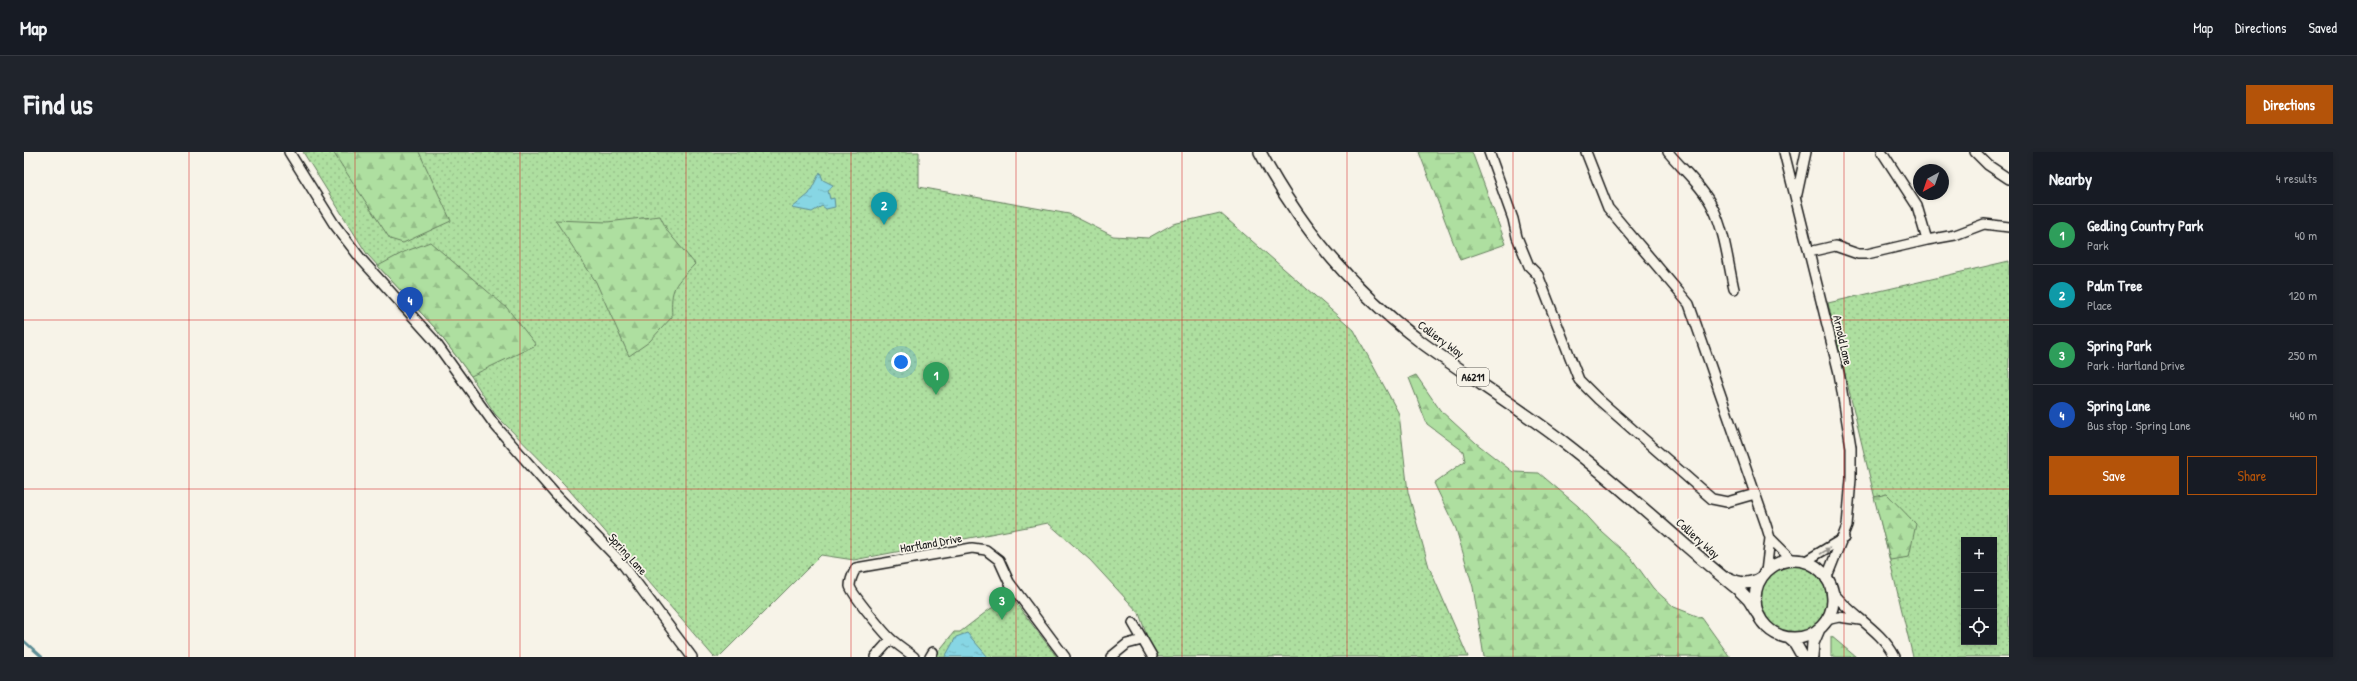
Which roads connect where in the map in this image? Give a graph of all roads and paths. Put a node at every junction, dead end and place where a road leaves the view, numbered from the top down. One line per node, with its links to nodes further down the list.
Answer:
1 (289, 152): 34 (street, Spring Lane)
2 (1260, 152): 21 (main road, Colliery Way / A6211)
3 (1489, 152): 16 (street)
4 (1586, 152): 16 (street)
5 (1784, 152): 11 (street, Arnold Lane)
6 (1806, 152): 11 (street)
7 (1882, 152): 13 (street)
8 (1975, 152): 10 (street)
9 (1672, 154): 15 (street)
10 (2009, 179)
11 (1796, 200): 14 (street, Arnold Lane)
12 (2009, 228): 13 (street)
13 (1927, 240): 14 (street)
14 (1809, 252): 18 (street, Arnold Lane)
15 (1734, 289)
16 (1755, 494): 17 (street)
17 (1770, 538): 19 (street); 22 (street)
18 (1844, 538): 20 (street, one-way to 18); 23 (street, Arnold Lane)
19 (1792, 560): 20 (main road); 22 (main road)
20 (1804, 562): 23 (main road)
21 (1717, 573): 22 (main road, Colliery Way / A6211); 25 (main road, Colliery Way / A6211)
22 (1764, 574): 25 (main road)
23 (1826, 578): 24 (main road)
24 (1831, 590): 26 (main road); 27 (street)
25 (1758, 613): 30 (main road)
26 (1826, 620): 27 (street); 29 (main road)
27 (1862, 620): 41 (street)
28 (1133, 623): 32 (street)
29 (1819, 629): 30 (main road); 40 (main road)
30 (1789, 638): 39 (main road)
31 (891, 639): 35 (street); 36 (street); 37 (street, Hartland Drive)
32 (1142, 640): 33 (street); 38 (street)
33 (1152, 656)
34 (692, 657)
35 (875, 657)
36 (914, 657)
37 (1065, 657)
38 (1111, 657)
39 (1803, 657)
40 (1812, 657)
41 (1896, 657)

